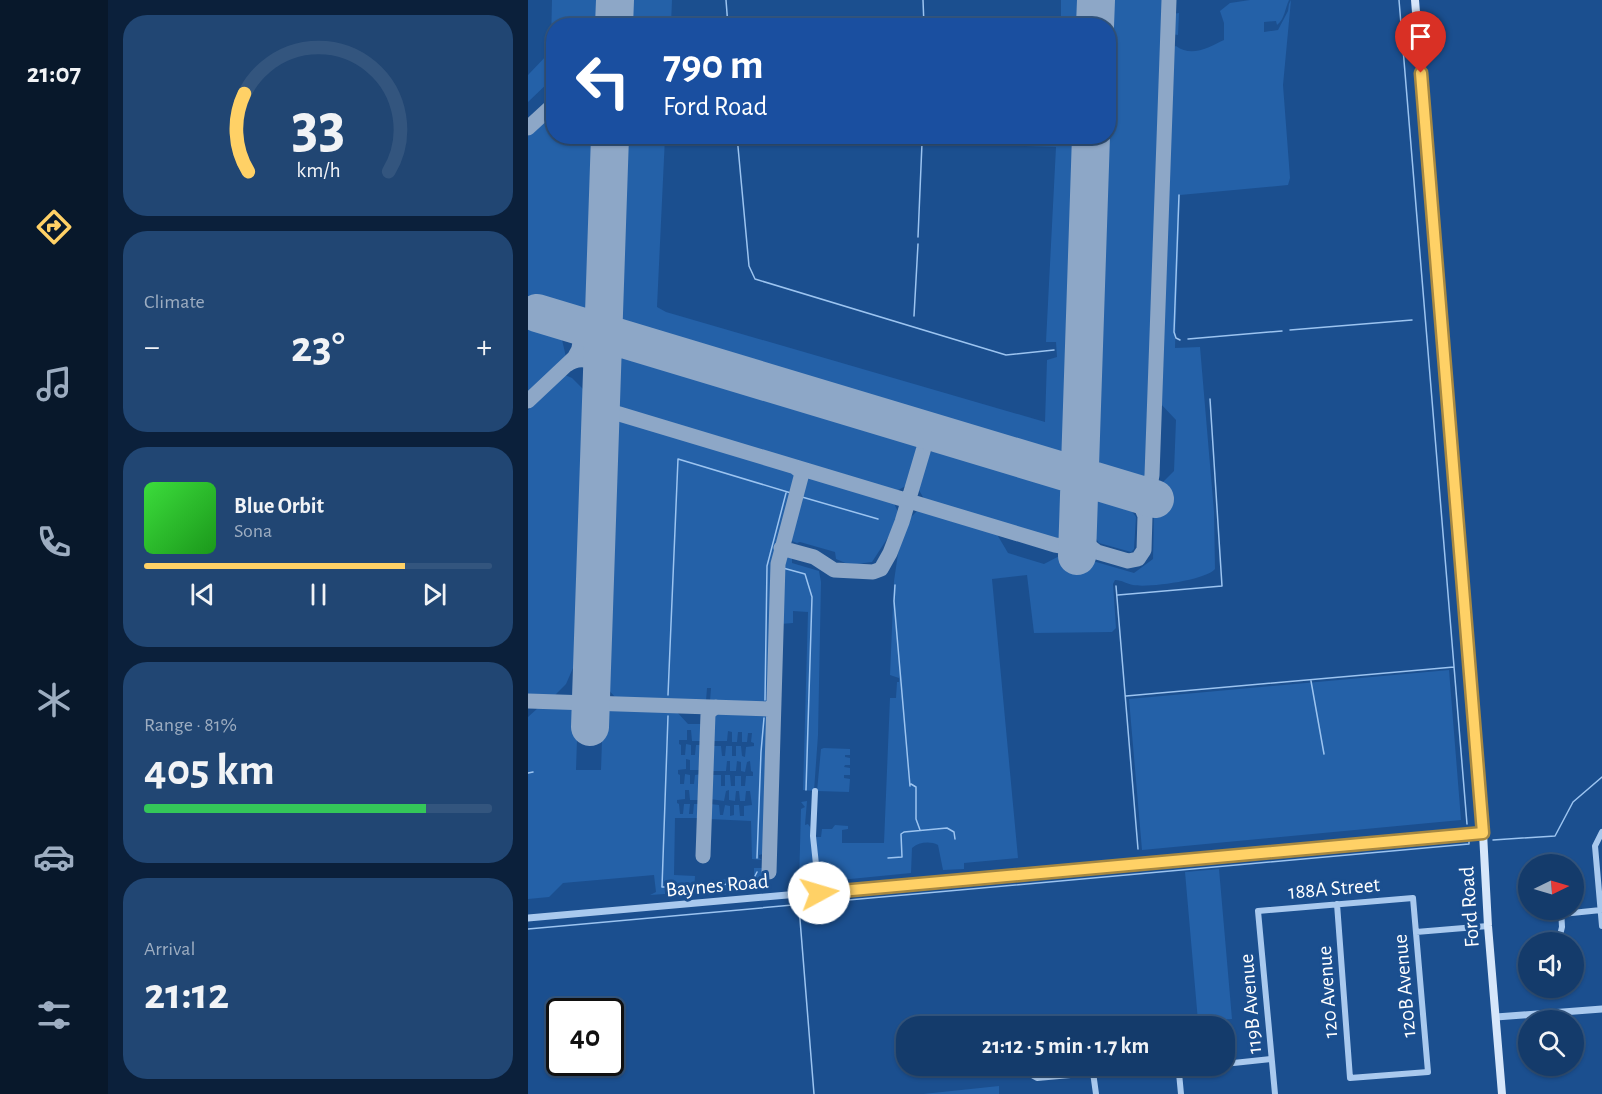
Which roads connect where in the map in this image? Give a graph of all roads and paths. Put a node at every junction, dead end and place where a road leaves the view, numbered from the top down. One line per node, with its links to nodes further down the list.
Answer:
1 (1415, 0): 4 (main road, Ford Road)
2 (816, 791): 5 (street)
3 (1601, 832): 9 (street)
4 (1483, 833): 5 (street, Baynes Road); 12 (main road, Ford Road)
5 (819, 893): 11 (street, Baynes Road)
6 (1413, 898): 7 (street, 188A Street); 14 (street, 120B Avenue)
7 (1336, 904): 10 (street, 188A Street); 19 (street, 120 Avenue)
8 (1584, 910): 9 (street)
9 (1601, 910): 13 (street)
10 (1258, 911): 17 (street, 119B Avenue)
11 (528, 918)
12 (1488, 926): 14 (street); 16 (main road, Ford Road)
13 (1602, 926)
14 (1416, 932): 19 (street, 120B Avenue)
15 (1602, 1008): 16 (street)
16 (1496, 1017): 27 (main road, Ford Road)
17 (1271, 1059): 18 (street); 26 (street, 119B Avenue)
18 (1235, 1063)
19 (1428, 1072)
20 (1033, 1076): 21 (street)
21 (1060, 1076)
22 (1094, 1076): 24 (street)
23 (1179, 1076): 25 (street)
24 (1096, 1094)
25 (1181, 1094)
26 (1275, 1094)
27 (1502, 1094)

